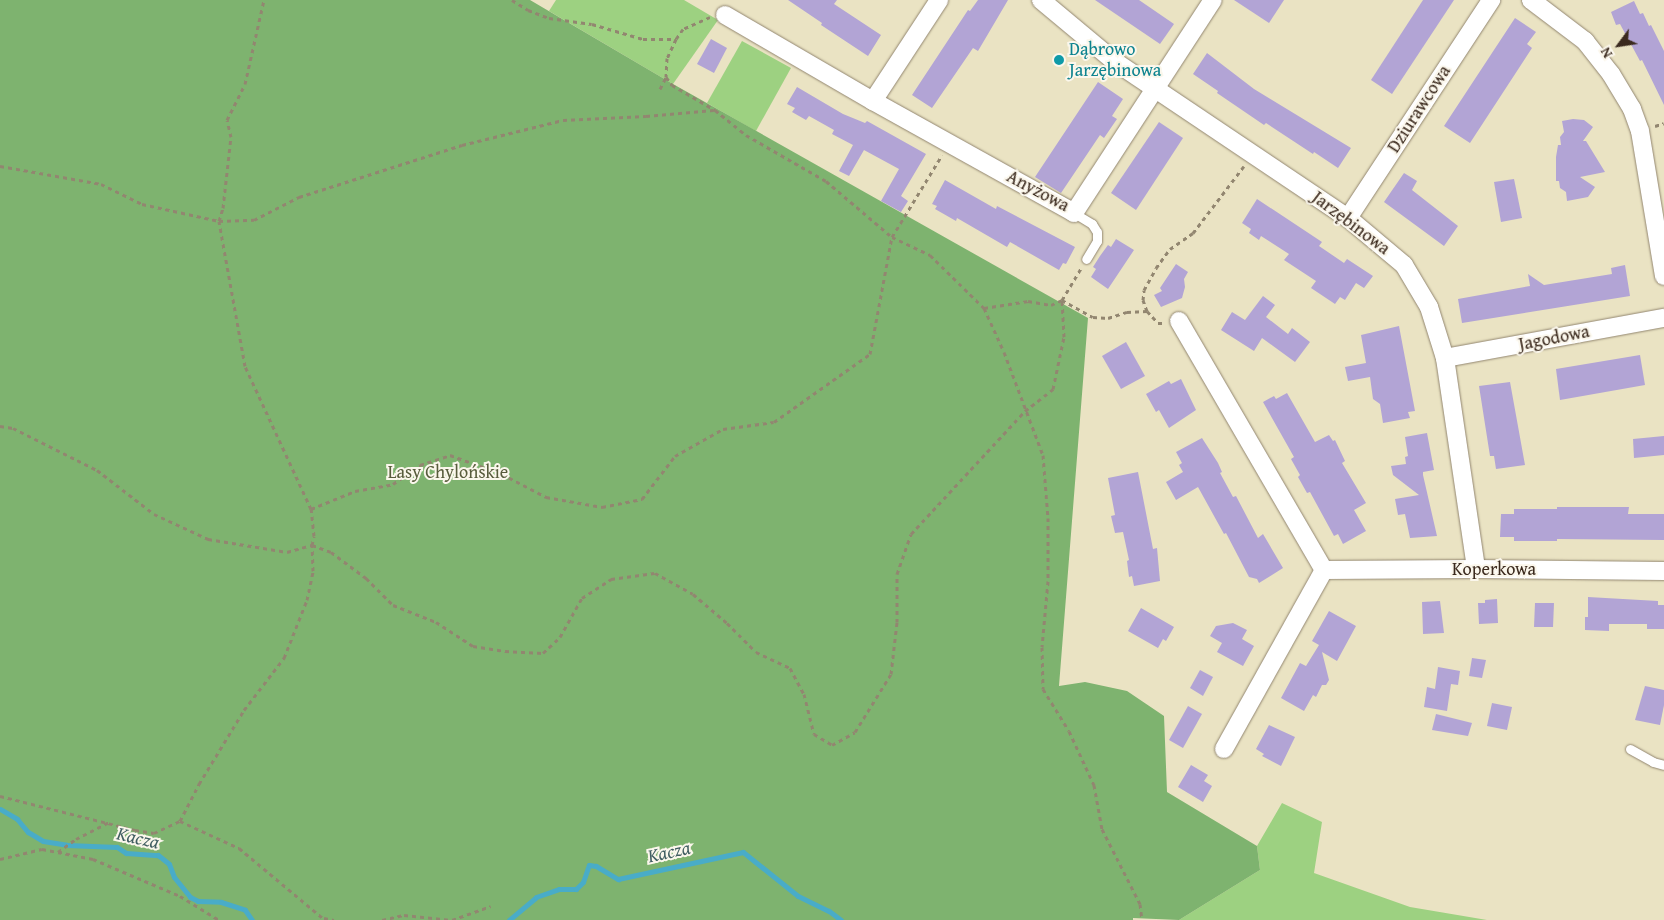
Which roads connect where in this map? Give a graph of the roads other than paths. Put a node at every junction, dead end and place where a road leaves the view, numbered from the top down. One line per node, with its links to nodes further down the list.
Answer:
1 (939, 0): 8 (street)
2 (1041, 0): 7 (street, Jarzębinowa)
3 (1213, 0): 7 (street, Anyżowa)
4 (1490, 0): 10 (street, Dziurawcowa)
5 (1531, 0): 12 (street)
6 (725, 15): 8 (street, Anyżowa)
7 (1155, 90): 9 (street, Anyżowa); 10 (street, Jarzębinowa)
8 (873, 101): 9 (street, Anyżowa)
9 (1074, 213): 11 (lane)
10 (1348, 218): 15 (street, Jarzębinowa)
11 (1086, 259)
12 (1664, 276)
13 (1664, 318): 15 (street, Jagodowa)
14 (1178, 321): 17 (street)
15 (1445, 358): 16 (street, Jarzębinowa)
16 (1476, 569): 17 (street, Koperkowa); 18 (street, Koperkowa)
17 (1324, 570): 19 (street)
18 (1664, 571)
19 (1224, 749)
20 (1630, 749): 21 (lane)
21 (1664, 765)

